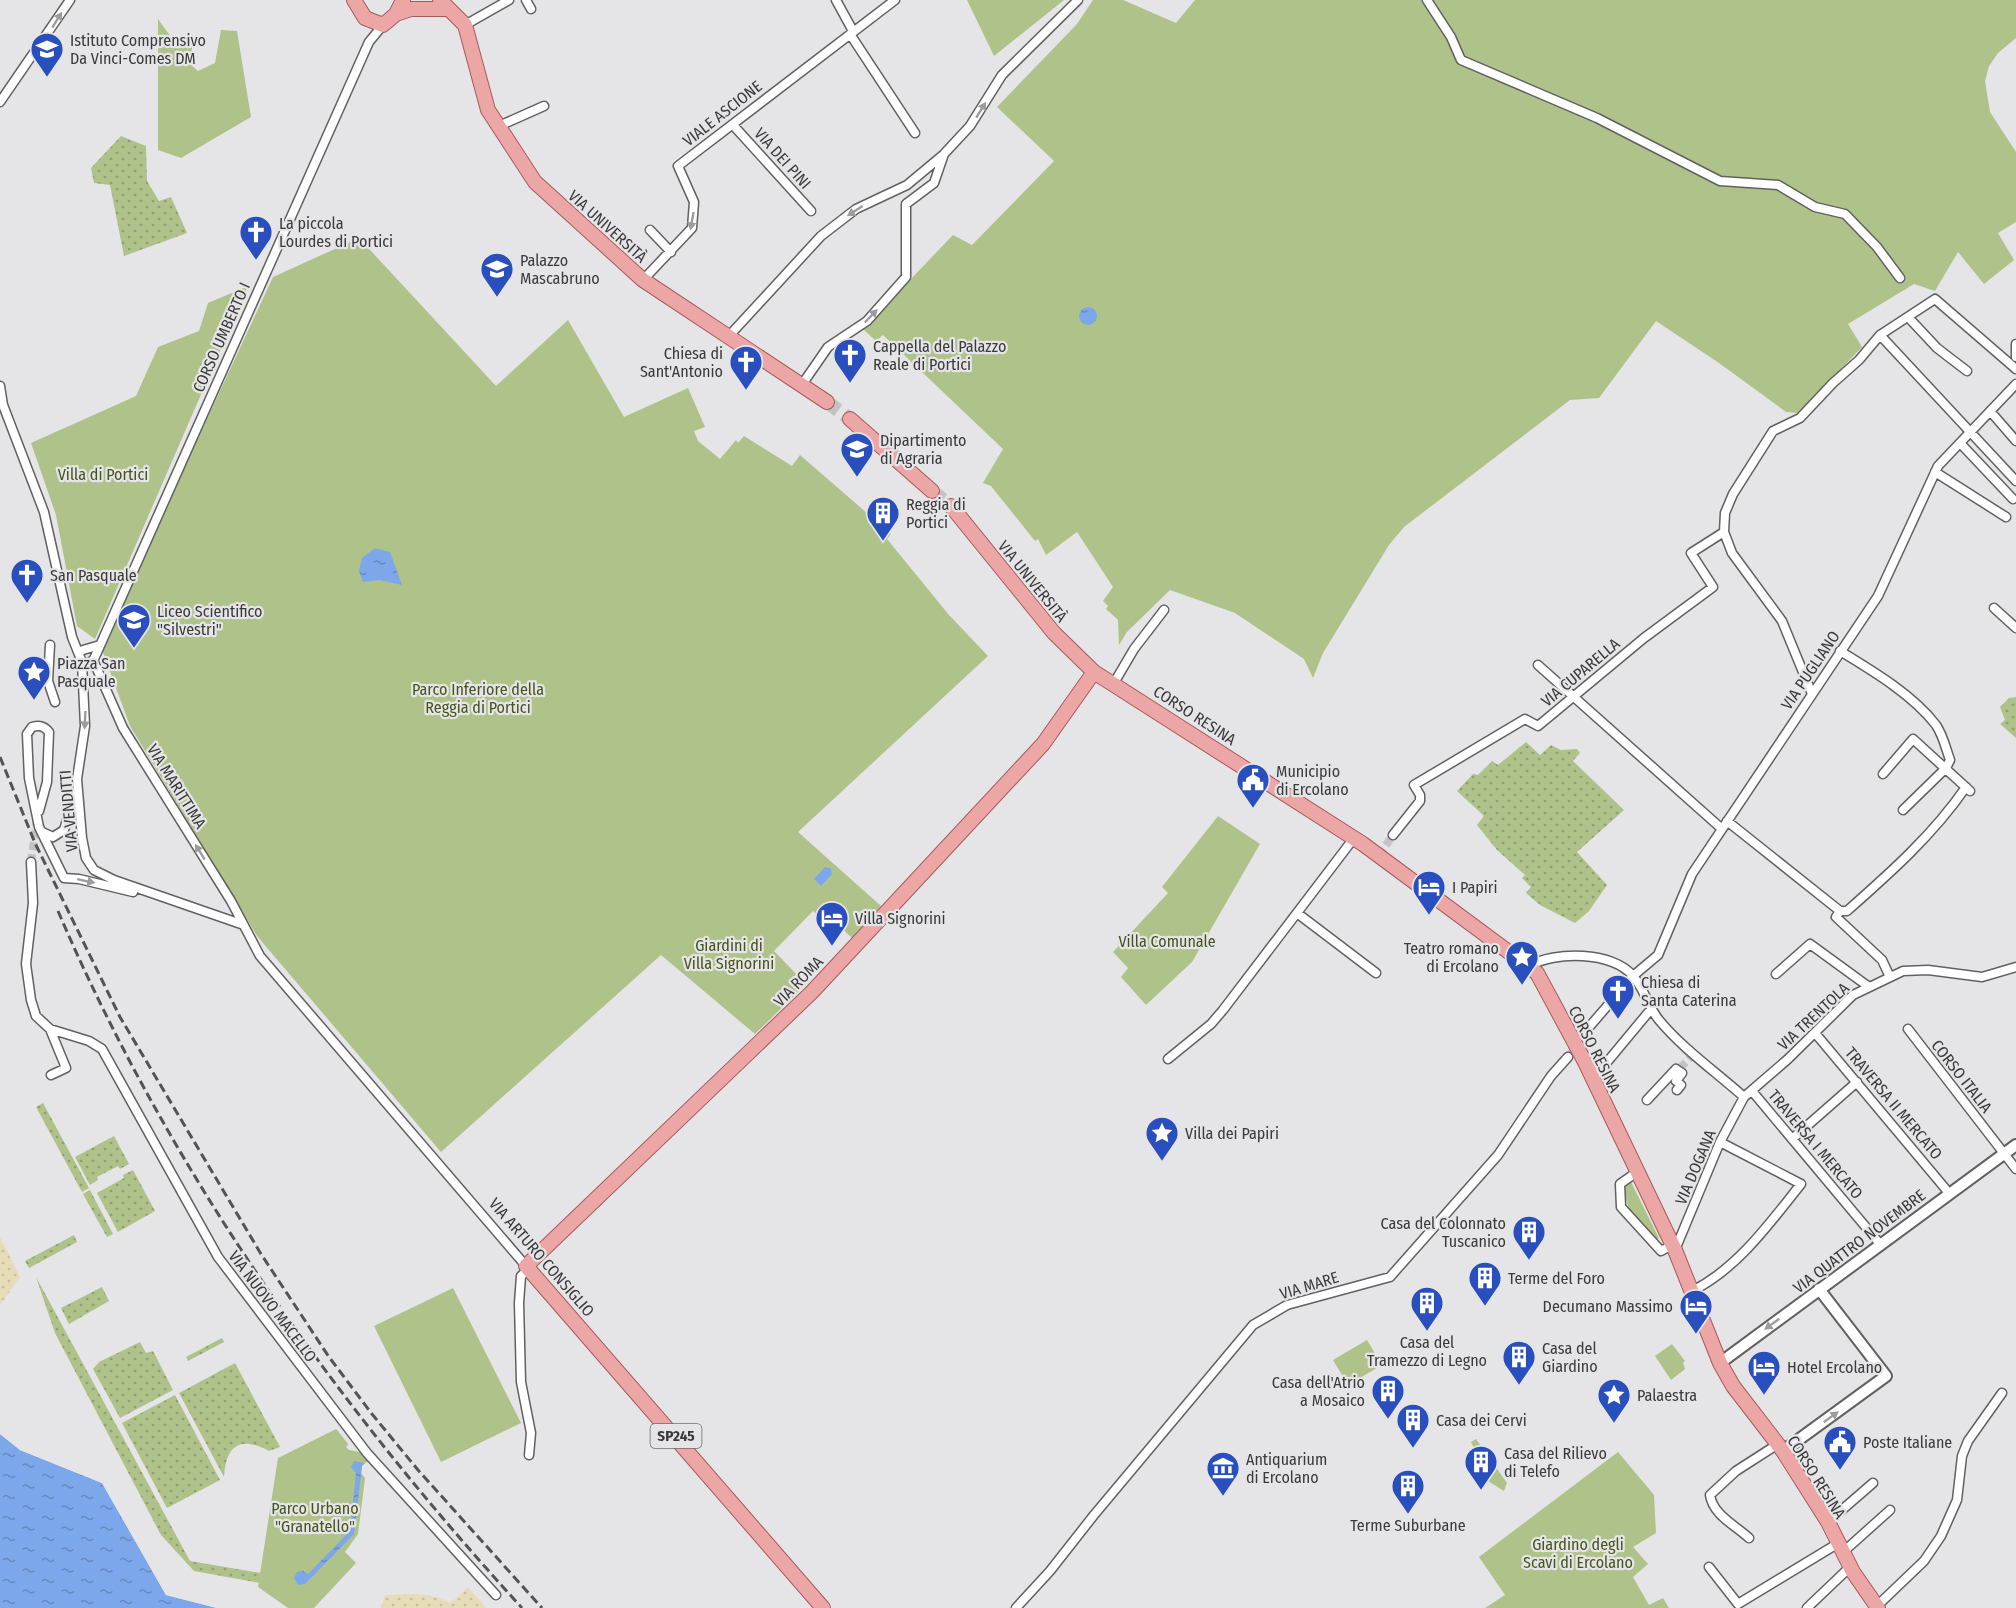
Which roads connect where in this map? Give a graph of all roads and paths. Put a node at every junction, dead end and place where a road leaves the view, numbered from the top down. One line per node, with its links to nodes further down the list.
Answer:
1 (70, 0): 17 (street, one-way to 1)
2 (509, 0): 13 (street)
3 (526, 0): 11 (street)
4 (836, 0): 15 (street)
5 (895, 0): 15 (street, VIALE ASCIONE)
6 (1078, 0): 22 (street, one-way to 6)
7 (1427, 0): 26 (street)
8 (353, 1): 12 (main road)
9 (402, 4): 10 (main road); 14 (main road)
10 (444, 5): 13 (main road)
11 (531, 9)
12 (369, 21): 14 (main road); 16 (street, CORSO UMBERTO I)
13 (465, 25): 20 (main road, VIA UNIVERSITÀ)
14 (383, 26): 16 (street, CORSO UMBERTO I)
15 (852, 32): 19 (street, VIALE ASCIONE); 21 (street)
16 (369, 42): 54 (street, CORSO UMBERTO I)
17 (0, 102)
18 (544, 106): 20 (street)
19 (733, 125): 23 (street, VIA DEI PINI); 25 (street, VIALE ASCIONE, one-way to 25)
20 (499, 126): 27 (main road, VIA UNIVERSITÀ)
21 (915, 133)
22 (944, 154): 30 (street, one-way to 30); 35 (street, one-way to 22)
23 (811, 211)
24 (650, 230): 25 (street)
25 (671, 252): 27 (street, VIALE ASCIONE)
26 (1900, 278)
27 (643, 280): 30 (main road, VIA UNIVERSITÀ)
28 (1908, 317): 29 (street); 31 (street); 32 (street)
29 (1880, 335): 39 (street); 48 (street)
30 (728, 337): 35 (main road, VIA UNIVERSITÀ)
31 (2016, 369)
32 (1967, 371)
33 (2016, 384): 37 (street, VIA PUGLIANO)
34 (0, 386): 54 (street, VIA MARITTIMA)
35 (801, 386): 36 (main road, VIA UNIVERSITÀ)
36 (826, 402)
37 (1990, 411): 39 (street, VIA PUGLIANO); 40 (street)
38 (850, 418): 44 (main road)
39 (1971, 431): 41 (street, VIA PUGLIANO); 43 (street)
40 (2016, 441)
41 (1960, 443): 42 (street, VIA PUGLIANO); 45 (street)
42 (1935, 472): 47 (street); 53 (street, VIA PUGLIANO)
43 (2016, 482)
44 (932, 491)
45 (2013, 499)
46 (951, 506): 56 (main road, VIA UNIVERSITÀ)
47 (2006, 517)
48 (1724, 532): 58 (street); 59 (street, VIA CUPARELLA)
49 (1994, 608): 51 (street)
50 (1164, 610): 57 (street)
51 (2016, 628)
52 (50, 645): 60 (street)
53 (1840, 651): 58 (street, VIA PUGLIANO); 61 (street)
54 (87, 656): 65 (street, VIA VENDITTI, one-way to 65); 72 (street, VIA MARITTIMA, one-way to 54)
55 (1538, 665): 59 (street)
56 (1094, 672): 57 (main road, CORSO RESINA); 107 (main road, VIA ROMA)
57 (1114, 683): 69 (main road, CORSO RESINA)
58 (1812, 694): 66 (street, VIA PUGLIANO)
59 (1574, 697): 66 (street); 68 (street, VIA CUPARELLA)
60 (55, 702)
61 (1946, 768): 62 (street); 63 (street); 73 (street)
62 (1883, 774)
63 (1903, 810)
64 (39, 811): 67 (street)
65 (75, 811): 67 (street); 71 (street, VIA VENDITTI)
66 (1724, 825): 73 (street); 81 (street, VIA PUGLIANO)
67 (39, 827): 71 (street, one-way to 71)
68 (1393, 835)
69 (1354, 838): 75 (street); 77 (main road, CORSO RESINA)
70 (31, 862): 86 (street)
71 (172, 900): 74 (street, VIA VENDITTI)
72 (231, 901): 74 (street); 76 (street, VIA MARITTIMA)
73 (1840, 910): 82 (street)
74 (208, 912): 76 (street, VIA VENDITTI)
75 (1297, 913): 79 (street); 90 (street)
76 (241, 924): 107 (street, VIA ARTURO CONSIGLIO)
77 (1529, 966): 81 (street); 92 (main road, CORSO RESINA)
78 (2016, 967): 82 (street, VIA TRENTOLA)
79 (1376, 973)
80 (1776, 974): 83 (street)
81 (1634, 976): 84 (street); 85 (street, VIA PUGLIANO)
82 (1890, 977): 83 (street, VIA TRENTOLA)
83 (1869, 987): 88 (street, VIA TRENTOLA)
84 (1652, 1008): 92 (street); 96 (street)
85 (1590, 1026)
86 (50, 1029): 91 (street); 121 (street, VIA NUOVO MACELLO)
87 (1908, 1029): 101 (street, CORSO ITALIA)
88 (1815, 1033): 93 (street, TRAVERSA II MERCATO); 95 (street, VIA TRENTOLA)
89 (1568, 1057): 124 (street, VIA MARE)
90 (1168, 1059)
91 (51, 1076)
92 (1593, 1079): 103 (main road, CORSO RESINA)
93 (1857, 1082): 98 (street); 104 (street, TRAVERSA II MERCATO)
94 (1677, 1090): 97 (street)
95 (1752, 1091): 96 (street, VIA TRENTOLA); 98 (street, TRAVERSA I MERCATO)
96 (1744, 1097): 99 (street, VIA DOGANA)
97 (1647, 1100)
98 (1792, 1139): 105 (street, TRAVERSA I MERCATO)
99 (1720, 1142): 106 (street, VIA DOGANA); 109 (street)
100 (2016, 1145): 101 (street, VIA QUATTRO NOVEMBRE)
101 (2004, 1154): 102 (street, CORSO ITALIA); 104 (street, VIA QUATTRO NOVEMBRE)
102 (2016, 1169)
103 (1637, 1172): 106 (main road, CORSO RESINA); 106 (street)
104 (1949, 1193): 105 (street, VIA QUATTRO NOVEMBRE)
105 (1880, 1244): 108 (street, VIA QUATTRO NOVEMBRE)
106 (1674, 1247): 109 (main road, CORSO RESINA)
107 (528, 1268): 113 (street); 123 (main road, VIA ARTURO CONSIGLIO / SP245)
108 (1819, 1289): 110 (street, VIA QUATTRO NOVEMBRE, one-way to 110); 112 (street, one-way to 108)
109 (1692, 1291): 110 (main road, CORSO RESINA)
110 (1720, 1363): 112 (main road, CORSO RESINA)
111 (2002, 1393): 122 (street)
112 (1780, 1447): 116 (main road, CORSO RESINA); 117 (street)
113 (529, 1455)
114 (1874, 1483): 116 (street)
115 (1890, 1510): 118 (street)
116 (1828, 1522): 118 (main road, CORSO RESINA)
117 (1749, 1538)
118 (1840, 1549): 119 (street); 120 (main road, CORSO RESINA)
119 (1709, 1567)
120 (1850, 1567): 122 (main road, CORSO RESINA); 125 (street)
121 (496, 1595)
122 (1878, 1607)
123 (823, 1608)
124 (1016, 1608)
125 (1807, 1608)

